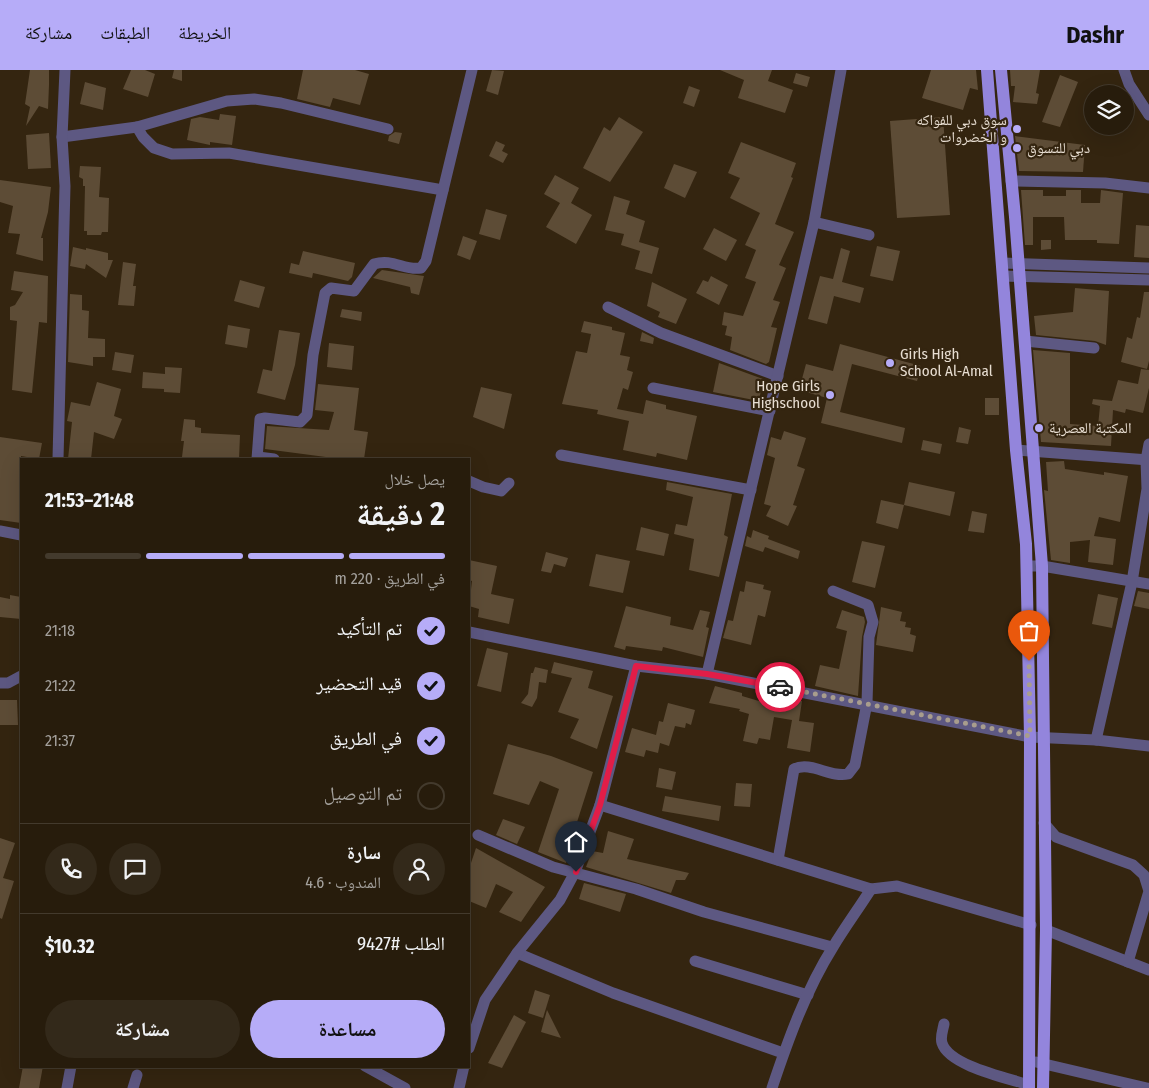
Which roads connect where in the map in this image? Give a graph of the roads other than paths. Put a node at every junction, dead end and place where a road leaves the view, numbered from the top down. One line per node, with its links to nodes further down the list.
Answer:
1 (65, 70): 10 (street)
2 (472, 70): 13 (street)
3 (841, 70): 14 (street)
4 (987, 70): 17 (main road)
5 (1001, 70): 11 (main road)
6 (1124, 70): 7 (street)
7 (1149, 115)
8 (137, 127): 9 (street); 10 (street); 13 (street)
9 (388, 129)
10 (62, 137): 32 (street)
11 (1012, 181): 12 (street); 16 (main road)
12 (1149, 188)
13 (444, 190): 33 (street)
14 (814, 222): 15 (street); 25 (street)
15 (869, 235)
16 (1018, 262): 17 (street); 18 (street); 20 (main road)
17 (1002, 263): 19 (main road)
18 (1149, 268)
19 (1003, 276): 20 (street); 29 (main road)
20 (1020, 276): 21 (street); 23 (main road)
21 (1149, 280)
22 (608, 307): 25 (street)
23 (1025, 341): 24 (street); 30 (main road)
24 (1094, 348)
25 (778, 376): 27 (street)
26 (653, 388): 27 (street)
27 (770, 411): 37 (street)
28 (1149, 444): 34 (street)
29 (1016, 450): 30 (street); 40 (main road)
30 (1032, 450): 34 (street); 41 (main road)
31 (561, 455): 37 (street)
32 (58, 458)
33 (257, 458)
34 (1148, 460): 42 (street)
35 (470, 481): 36 (street)
36 (509, 483)
37 (752, 490): 47 (street)
38 (0, 531): 39 (street)
39 (20, 536)
40 (1027, 566): 41 (street); 51 (main road)
41 (1042, 566): 42 (street); 51 (main road)
42 (1132, 582): 43 (street); 52 (street)
43 (1149, 584)
44 (833, 591): 50 (street)
45 (470, 632): 46 (street)
46 (636, 666): 47 (street); 54 (street)
47 (707, 674): 50 (street)
48 (20, 677): 49 (street)
49 (0, 683)
50 (866, 703): 51 (street); 57 (street)
51 (1036, 737): 52 (street); 55 (main road); 60 (main road)
52 (1096, 740): 53 (street)
53 (1149, 746)
54 (600, 805): 57 (street); 58 (street)
55 (1044, 823): 61 (main road); 65 (street)
56 (478, 835): 58 (street)
57 (778, 860): 59 (street)
58 (576, 872): 62 (street); 63 (street)
59 (871, 889): 60 (street); 62 (street)
60 (1031, 925): 71 (main road)
61 (1046, 930): 65 (street); 72 (main road)
62 (832, 947): 67 (street)
63 (517, 953): 69 (street); 70 (street)
64 (695, 961): 67 (street)
65 (1128, 962): 66 (street)
66 (1149, 970)
67 (808, 995): 70 (street)
68 (944, 1024): 78 (street)
69 (470, 1045)
70 (784, 1052): 83 (street)
71 (1030, 1061): 72 (street); 78 (main road)
72 (1044, 1064): 77 (street); 84 (main road)
73 (71, 1068): 79 (street)
74 (369, 1068): 81 (street)
75 (464, 1068): 82 (street)
76 (137, 1075): 80 (street)
77 (1116, 1085): 85 (street)
78 (1029, 1087)
79 (67, 1088)
80 (133, 1088)
81 (404, 1088)
82 (459, 1088)
83 (772, 1088)
84 (1043, 1088)
85 (1147, 1088)

